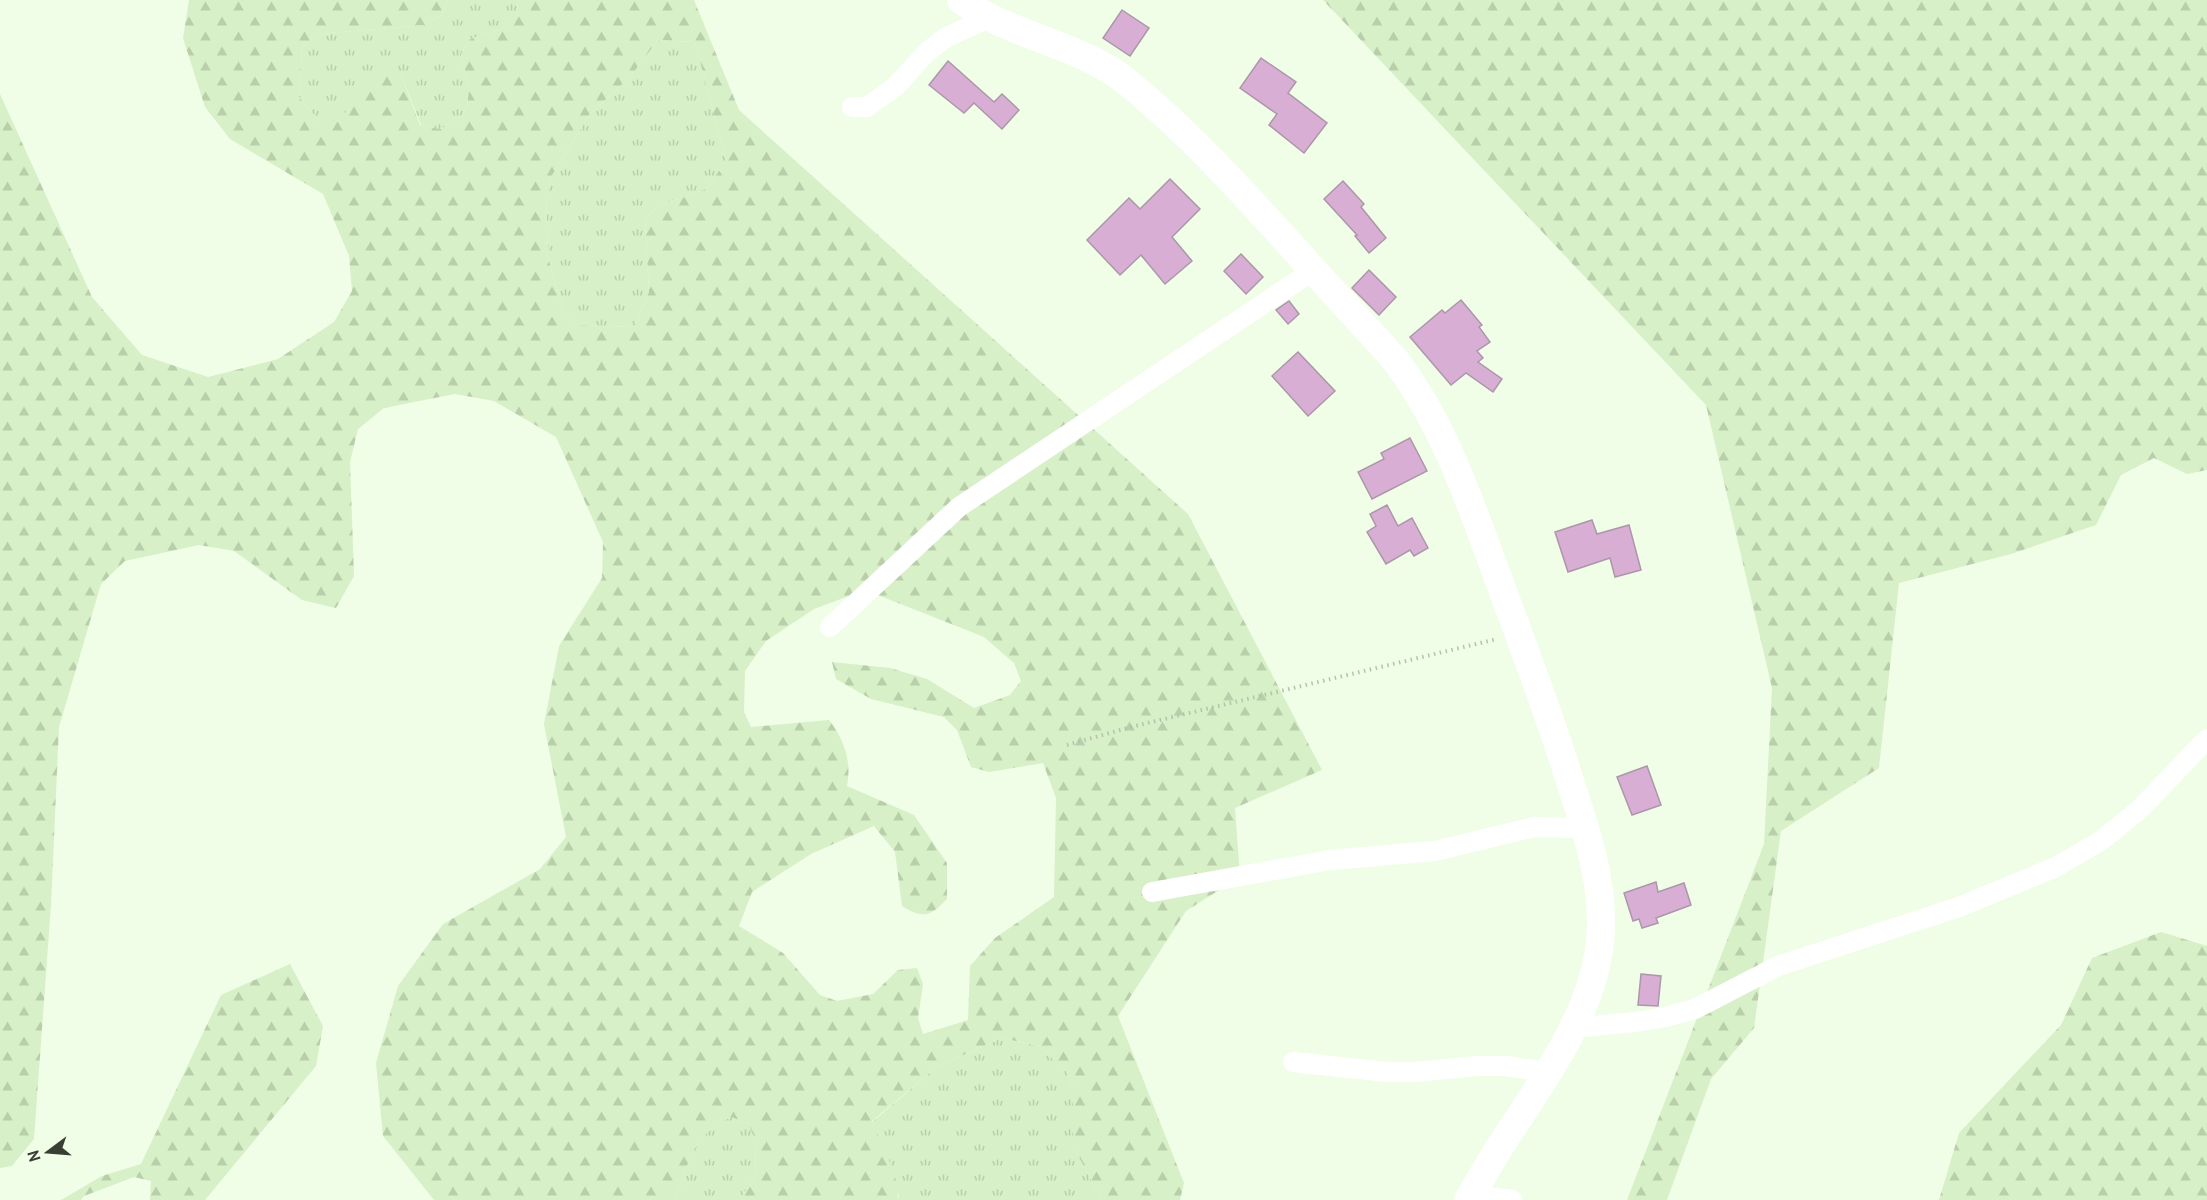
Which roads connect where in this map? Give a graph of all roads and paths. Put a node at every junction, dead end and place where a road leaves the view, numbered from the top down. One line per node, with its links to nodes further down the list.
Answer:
1 (961, 0): 2 (street)
2 (988, 18): 3 (street); 4 (street)
3 (852, 107)
4 (1314, 270): 5 (street); 6 (street)
5 (830, 627)
6 (1518, 634): 8 (path); 9 (street)
7 (2207, 739): 11 (street)
8 (1066, 745)
9 (1586, 828): 10 (street); 11 (street)
10 (1152, 892)
11 (1572, 1028): 13 (street)
12 (1293, 1062): 13 (street)
13 (1548, 1072): 14 (street)
14 (1470, 1197): 15 (street)
15 (1512, 1200)

